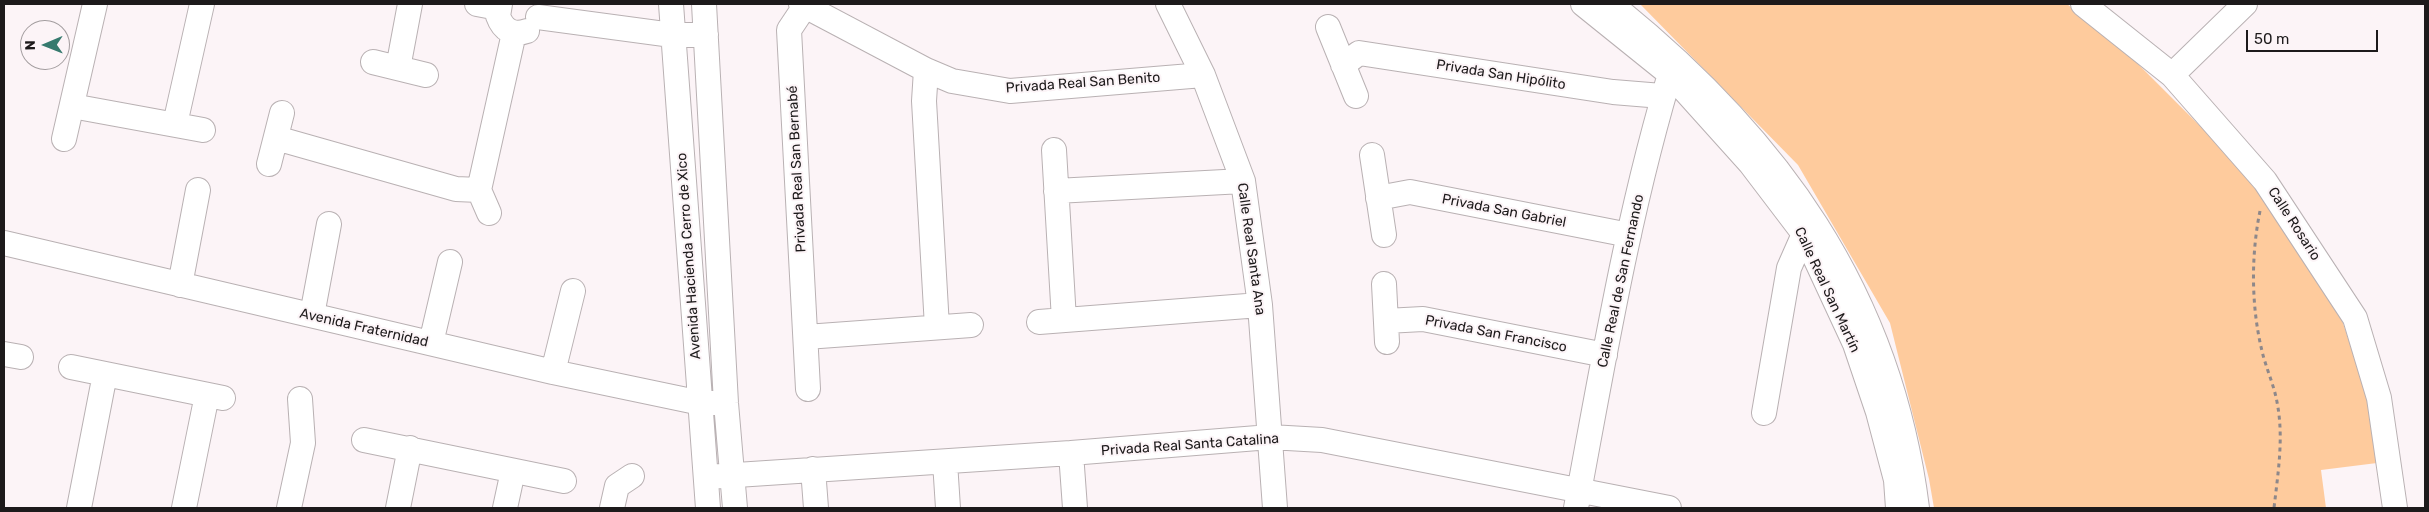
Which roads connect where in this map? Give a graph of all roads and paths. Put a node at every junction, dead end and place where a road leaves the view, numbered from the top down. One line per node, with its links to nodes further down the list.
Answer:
1 (95, 4): 28 (street)
2 (202, 4): 30 (street)
3 (410, 4): 21 (street)
4 (671, 4): 16 (street, Avenida Hacienda Cerro de Xico)
5 (704, 4): 17 (street, Avenida Hacienda Cerro de Xico)
6 (1168, 4): 23 (street, Calle Real Santa Ana)
7 (1583, 4): 20 (street, Calle Real San Martín)
8 (1611, 4): 20 (street, Calle Real San Martín)
9 (2083, 4): 25 (street, Calle Rosario)
10 (2244, 4): 25 (street)
11 (492, 5): 15 (street)
12 (803, 5): 22 (street, Privada Real San Benito); 59 (street, Privada Real San Bernabé)
13 (537, 10): 15 (street); 16 (street)
14 (1328, 26): 19 (street)
15 (514, 33): 40 (street)
16 (672, 35): 17 (street); 68 (street, Avenida Hacienda Cerro de Xico)
17 (706, 35): 67 (street, Avenida Hacienda Cerro de Xico)
18 (373, 62): 21 (street)
19 (1343, 65): 26 (street); 27 (street, Privada San Hipólito)
20 (1672, 66): 27 (street, Calle Real de San Fernando); 45 (street, Calle Real San Martín); 96 (street, Calle Real San Martín)
21 (398, 68): 24 (street)
22 (926, 70): 23 (street, Privada Real San Benito); 58 (street)
23 (1203, 74): 37 (street, Calle Real Santa Ana)
24 (426, 75)
25 (2172, 75): 38 (street, Calle Rosario)
26 (1356, 96)
27 (1662, 96): 47 (street, Calle Real de San Fernando)
28 (72, 106): 30 (street); 33 (street)
29 (282, 113): 32 (street)
30 (175, 124): 31 (street)
31 (203, 130)
32 (276, 138): 36 (street); 40 (street)
33 (64, 139)
34 (1054, 150): 41 (street)
35 (1372, 155): 42 (street)
36 (269, 164)
37 (1243, 181): 41 (street); 53 (street, Calle Real Santa Ana)
38 (2265, 181): 97 (path); 98 (street, Calle Rosario)
39 (198, 190): 51 (street)
40 (479, 190): 43 (street)
41 (1056, 191): 55 (street)
42 (1378, 198): 46 (street); 47 (street, Privada San Gabriel)
43 (489, 213)
44 (328, 224): 54 (street)
45 (1804, 234): 69 (street); 95 (street, Calle Real San Martín)
46 (1384, 235)
47 (1629, 235): 61 (street, Calle Real de San Fernando)
48 (4, 243): 51 (street, Avenida Fraternidad)
49 (450, 262): 60 (street)
50 (1384, 284): 61 (street, Privada San Francisco)
51 (180, 285): 54 (street, Avenida Fraternidad)
52 (572, 291): 63 (street)
53 (1260, 305): 55 (street); 70 (street, Calle Real Santa Ana)
54 (312, 315): 60 (street, Avenida Fraternidad)
55 (1064, 320): 56 (street)
56 (1039, 322)
57 (971, 325): 58 (street)
58 (937, 327): 59 (street)
59 (806, 337): 65 (street, Privada Real San Bernabé)
60 (430, 343): 63 (street, Avenida Fraternidad)
61 (1605, 355): 81 (street, Calle Real de San Fernando)
62 (71, 367): 64 (street)
63 (554, 372): 68 (street, Avenida Fraternidad)
64 (105, 374): 82 (street); 83 (street)
65 (808, 389)
66 (300, 399): 84 (street)
67 (726, 402): 68 (street, Avenida Fraternidad); 77 (street, Avenida Hacienda Cerro de Xico)
68 (701, 403): 79 (street, Avenida Hacienda Cerro de Xico)
69 (1764, 413)
70 (1270, 437): 73 (street, Privada Real Santa Catalina); 81 (street, Privada Real Santa Catalina); 93 (street, Calle Real Santa Ana)
71 (364, 440): 72 (street)
72 (410, 448): 76 (street); 85 (street)
73 (1071, 453): 74 (street, Privada Real Santa Catalina); 92 (street)
74 (945, 462): 75 (street, Privada Real Santa Catalina); 91 (street)
75 (813, 469): 77 (street, Privada Real Santa Catalina); 90 (street)
76 (513, 471): 80 (street); 86 (street)
77 (733, 475): 79 (street, Privada Real Santa Catalina); 89 (street, Avenida Hacienda Cerro de Xico)
78 (632, 476): 87 (street)
79 (706, 477): 88 (street, Avenida Hacienda Cerro de Xico)
80 (564, 481)
81 (1578, 499): 94 (street, Privada Real Santa Catalina)
82 (79, 508)
83 (184, 508)
84 (289, 508)
85 (398, 508)
86 (506, 508)
87 (612, 508)
88 (708, 508)
89 (735, 508)
90 (816, 508)
91 (948, 508)
92 (1075, 508)
93 (1275, 508)
94 (1669, 508)
95 (1898, 508)
96 (1916, 508)
97 (2274, 508)
98 (2395, 508)

